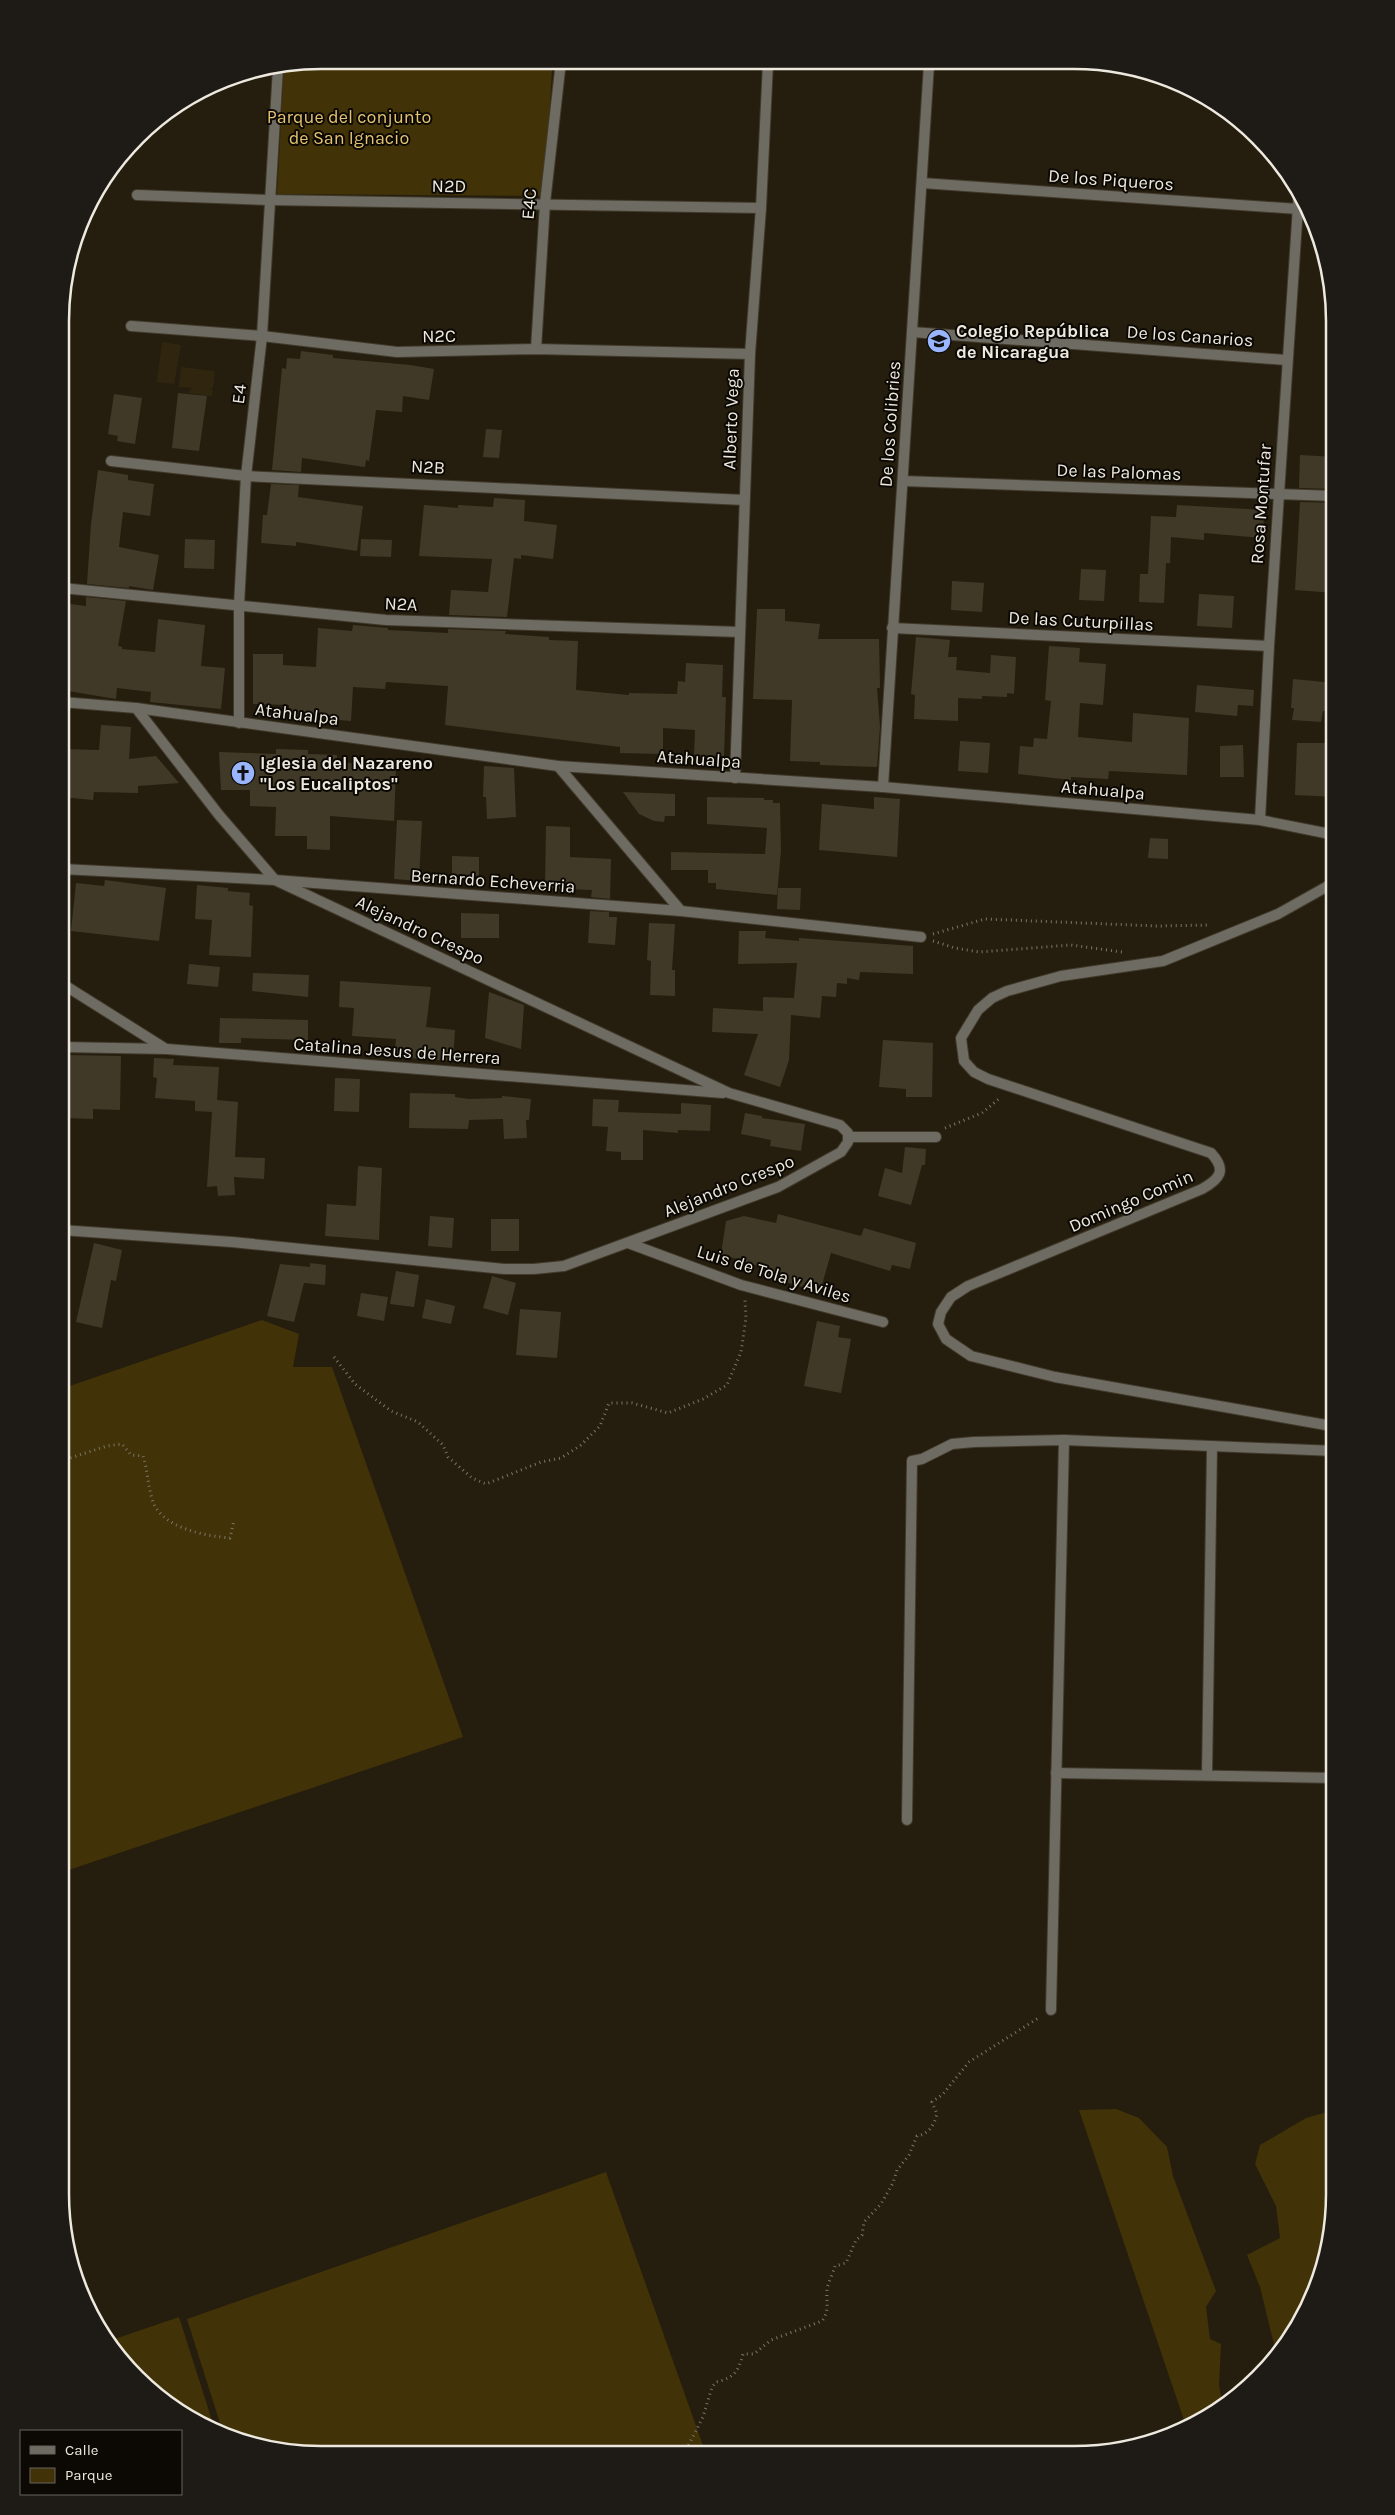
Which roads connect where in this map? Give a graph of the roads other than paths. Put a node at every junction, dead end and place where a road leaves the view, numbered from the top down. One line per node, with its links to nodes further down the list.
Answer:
1 (560, 69): 8 (street, E4C)
2 (768, 69): 10 (street, Alberto Vega)
3 (929, 69): 5 (street, De los Colibries)
4 (278, 73): 7 (street, E4)
5 (922, 183): 11 (street, De los Piqueros); 13 (street, De los Colibries)
6 (137, 195): 7 (street, N2D)
7 (269, 200): 8 (street, N2D); 14 (street, E4)
8 (545, 203): 10 (street, N2D); 15 (street, E4C)
9 (1298, 205): 11 (street, Rosa Montufar)
10 (761, 208): 16 (street, Alberto Vega)
11 (1298, 209): 17 (street, Rosa Montufar)
12 (131, 326): 14 (street, N2C)
13 (912, 332): 17 (street, De los Canarios); 20 (street, De los Colibries)
14 (262, 336): 15 (street, N2C); 19 (street, E4)
15 (536, 349): 16 (street, N2C)
16 (750, 354): 23 (street, Alberto Vega)
17 (1286, 360): 21 (street, Rosa Montufar)
18 (111, 461): 19 (street, N2B)
19 (246, 476): 23 (street, N2B); 25 (street, E4)
20 (903, 481): 21 (street, De las Palomas); 26 (street, De los Colibries)
21 (1279, 493): 22 (street, De las Palomas); 28 (street, Rosa Montufar)
22 (1326, 496)
23 (744, 500): 27 (street, Alberto Vega)
24 (69, 589): 25 (street, N2A)
25 (239, 605): 27 (street, N2A); 31 (street, E4)
26 (892, 628): 28 (street, De las Cuturpillas); 34 (street, De los Colibries)
27 (740, 632): 33 (street, Alberto Vega)
28 (1268, 646): 35 (street, Rosa Montufar)
29 (69, 703): 30 (street, Atahualpa)
30 (136, 708): 31 (street, Atahualpa); 38 (street, Alejandro Crespo)
31 (239, 723): 32 (street, Atahualpa)
32 (558, 766): 33 (street, Atahualpa); 40 (street)
33 (735, 778): 34 (street, Atahualpa)
34 (883, 787): 35 (street, Atahualpa)
35 (1260, 820): 36 (street, Atahualpa)
36 (1326, 833)
37 (69, 869): 38 (street, Bernardo Echeverria)
38 (275, 880): 40 (street, Bernardo Echeverria); 45 (street, Alejandro Crespo)
39 (1326, 887): 51 (street, Domingo Comin)
40 (681, 911): 41 (street, Bernardo Echeverria)
41 (921, 936)
42 (69, 988): 44 (street)
43 (69, 1046): 44 (street, Catalina Jesus de Herrera)
44 (167, 1049): 45 (street, Catalina Jesus de Herrera)
45 (729, 1093): 46 (street, Alejandro Crespo)
46 (849, 1137): 47 (street); 49 (street, Alejandro Crespo)
47 (936, 1137)
48 (69, 1231): 49 (street, Alejandro Crespo)
49 (628, 1243): 50 (street, Luis de Tola y Aviles)
50 (883, 1322)
51 (1326, 1425)
52 (1064, 1440): 53 (street); 55 (street); 58 (street)
53 (1212, 1446): 54 (street); 56 (street)
54 (1326, 1451)
55 (1056, 1773): 56 (street); 59 (street)
56 (1207, 1775): 57 (street)
57 (1326, 1778)
58 (908, 1820)
59 (1051, 2010)

